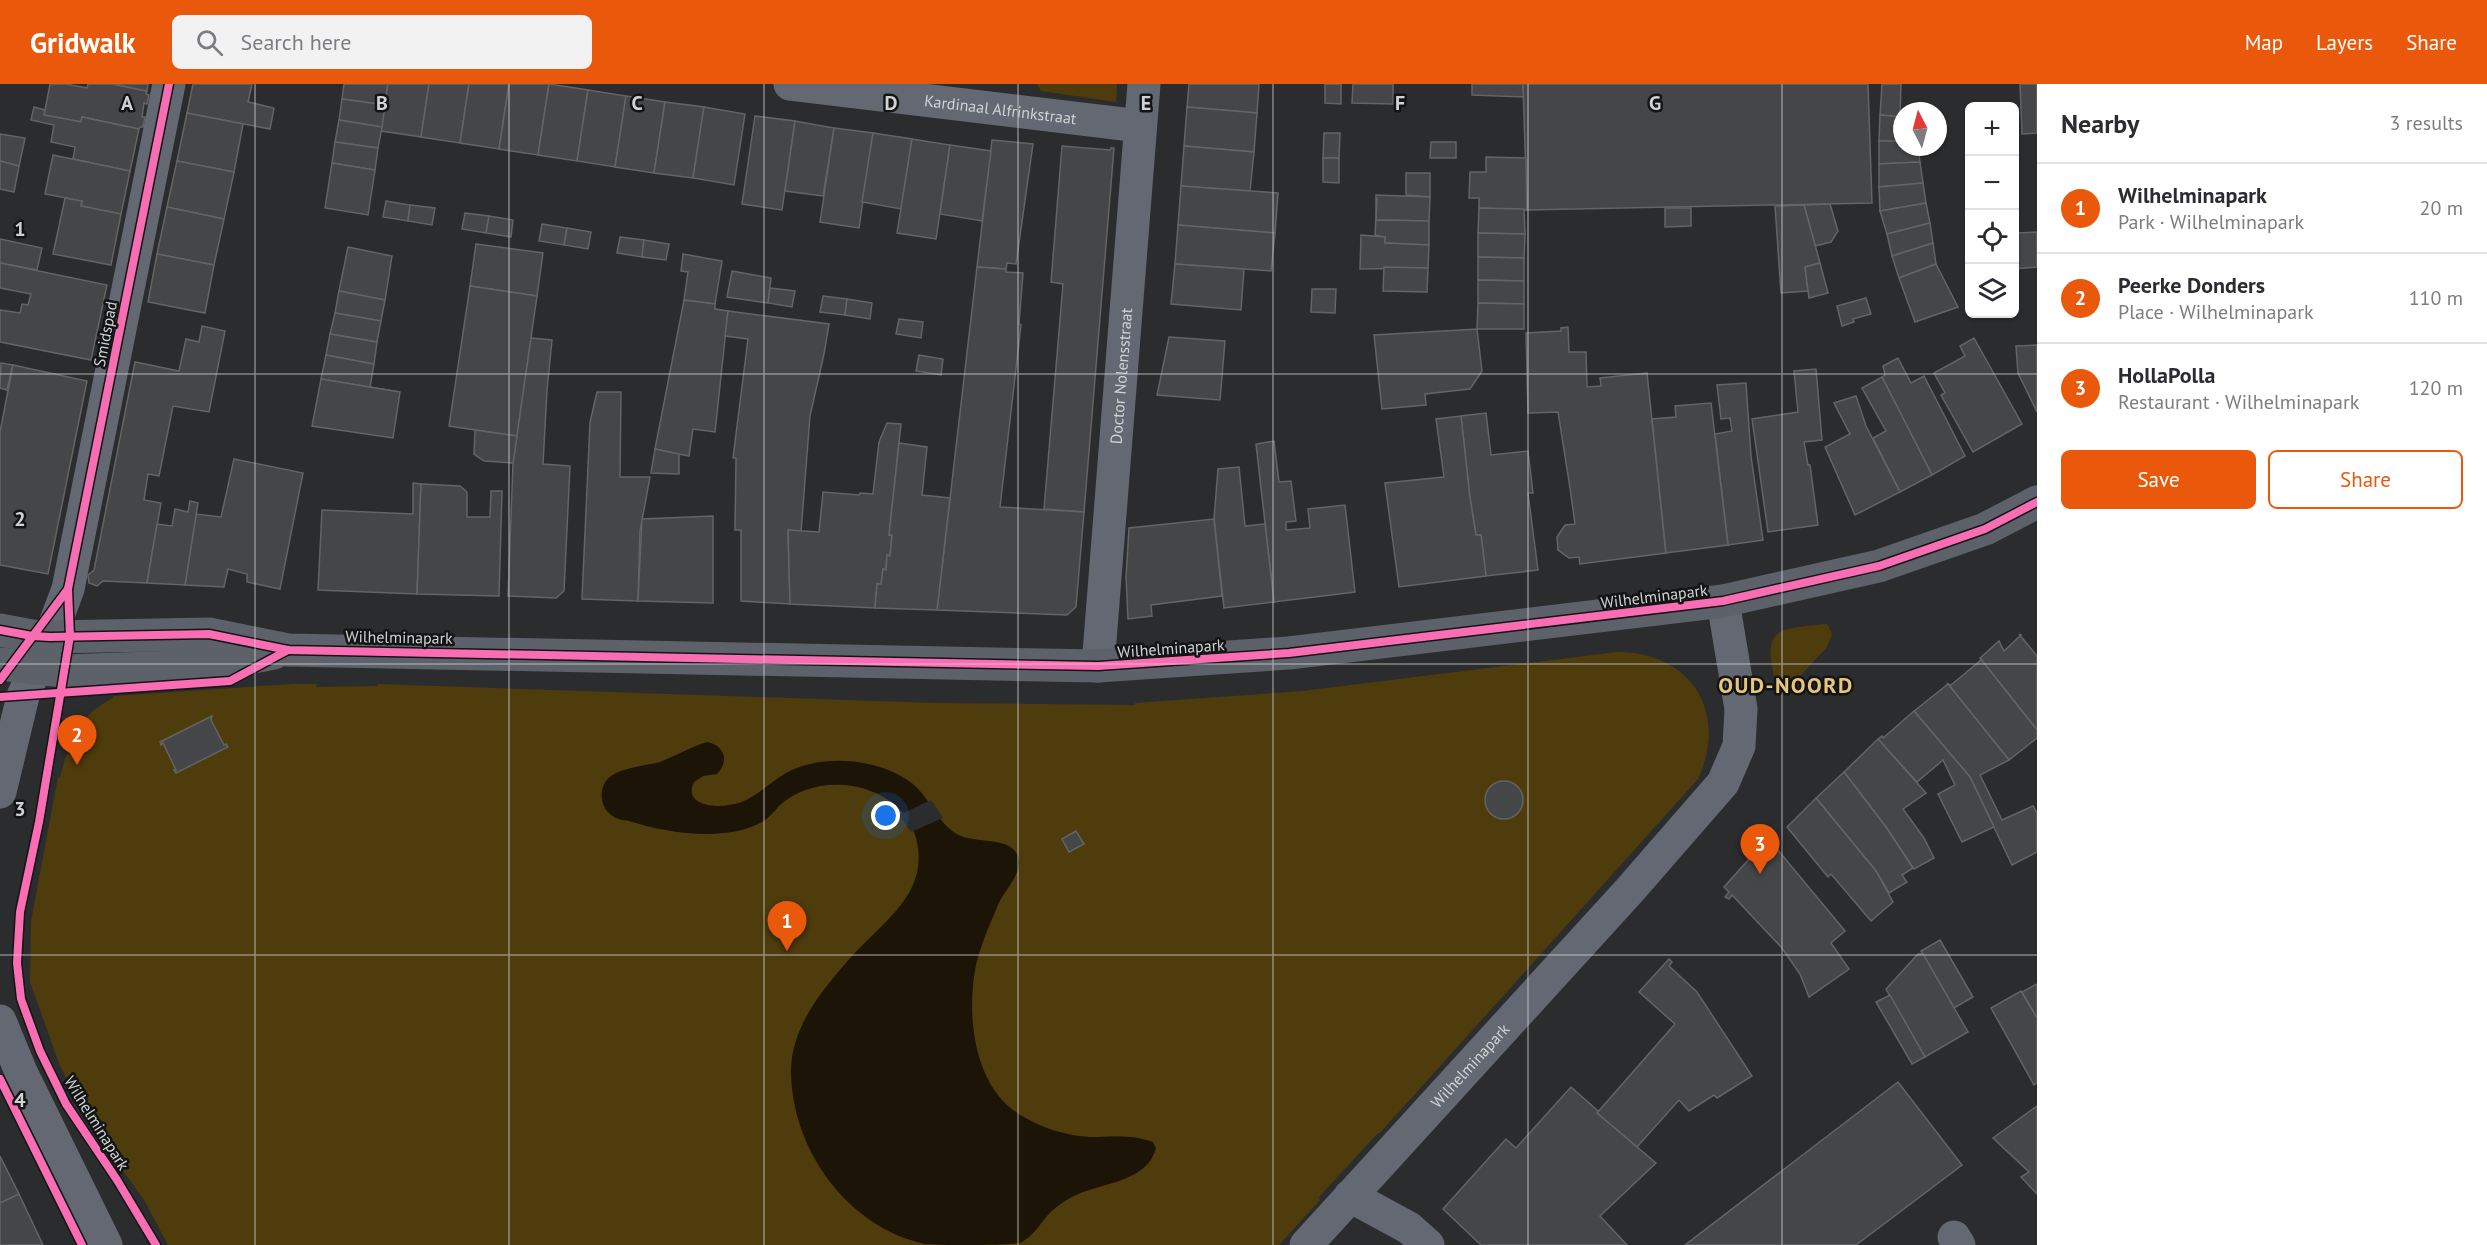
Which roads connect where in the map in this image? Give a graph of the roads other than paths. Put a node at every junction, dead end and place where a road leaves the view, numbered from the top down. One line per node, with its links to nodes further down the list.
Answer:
1 (169, 84): 8 (street, Smidspad)
2 (790, 84): 4 (street, Kardinaal Alfrinkstraat)
3 (1144, 84): 4 (street, Doctor Nolensstraat)
4 (1140, 126): 11 (street, Doctor Nolensstraat)
5 (2037, 502): 6 (street, Wilhelminapark)
6 (1723, 601): 11 (street, Wilhelminapark); 15 (street, Wilhelminapark)
7 (0, 630): 8 (street, Wilhelminapark)
8 (50, 637): 9 (street, Wilhelminapark); 12 (street)
9 (288, 650): 11 (street, Wilhelminapark); 12 (street, Wilhelminapark)
10 (0, 664): 12 (street, Wilhelminapark)
11 (1098, 666)
12 (35, 669): 13 (street)
13 (0, 792)
14 (0, 1021): 16 (street)
15 (1350, 1196): 17 (street, Wilhelminapark); 18 (street)
16 (106, 1245)
17 (1306, 1245)
18 (1428, 1245)

